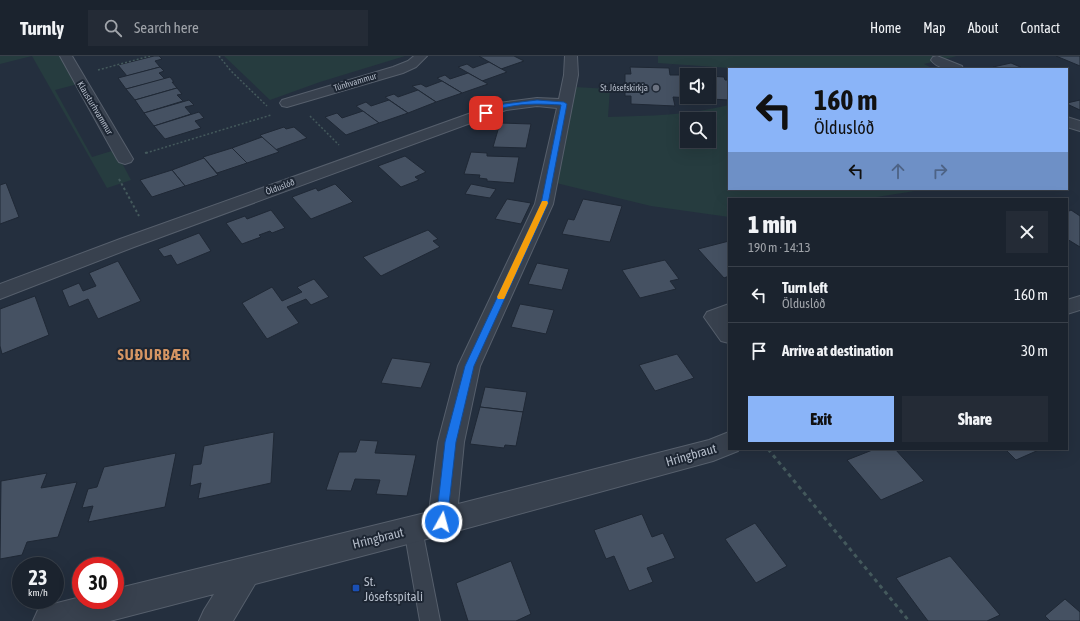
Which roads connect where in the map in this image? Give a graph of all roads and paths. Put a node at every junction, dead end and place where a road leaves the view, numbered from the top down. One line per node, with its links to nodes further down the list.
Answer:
1 (66, 56): 8 (street, Klausturhvammur)
2 (150, 56): 8 (path)
3 (219, 56): 11 (path)
4 (421, 56): 9 (street, Túnhvammur)
5 (571, 56): 10 (street)
6 (937, 60): 7 (street)
7 (955, 68)
8 (76, 75): 14 (street, Klausturhvammur)
9 (287, 103): 11 (path); 15 (path)
10 (564, 104): 15 (street, Ölduslóð); 24 (street)
11 (275, 113): 14 (path)
12 (1068, 121): 13 (street)
13 (1080, 127)
14 (125, 158): 16 (path)
15 (362, 158): 16 (street, Ölduslóð)
16 (151, 235): 17 (street, Ölduslóð)
17 (0, 292)
18 (1080, 303): 19 (street)
19 (1068, 306)
20 (728, 312): 21 (street)
21 (728, 334)
22 (728, 443): 24 (street, Hringbraut)
23 (769, 450): 30 (path)
24 (442, 522): 25 (street, Hringbraut)
25 (413, 529): 26 (street, Hringbraut); 29 (lane)
26 (246, 571): 27 (street, Hringbraut); 28 (street)
27 (49, 621)
28 (215, 621)
29 (430, 621)
30 (909, 621)

